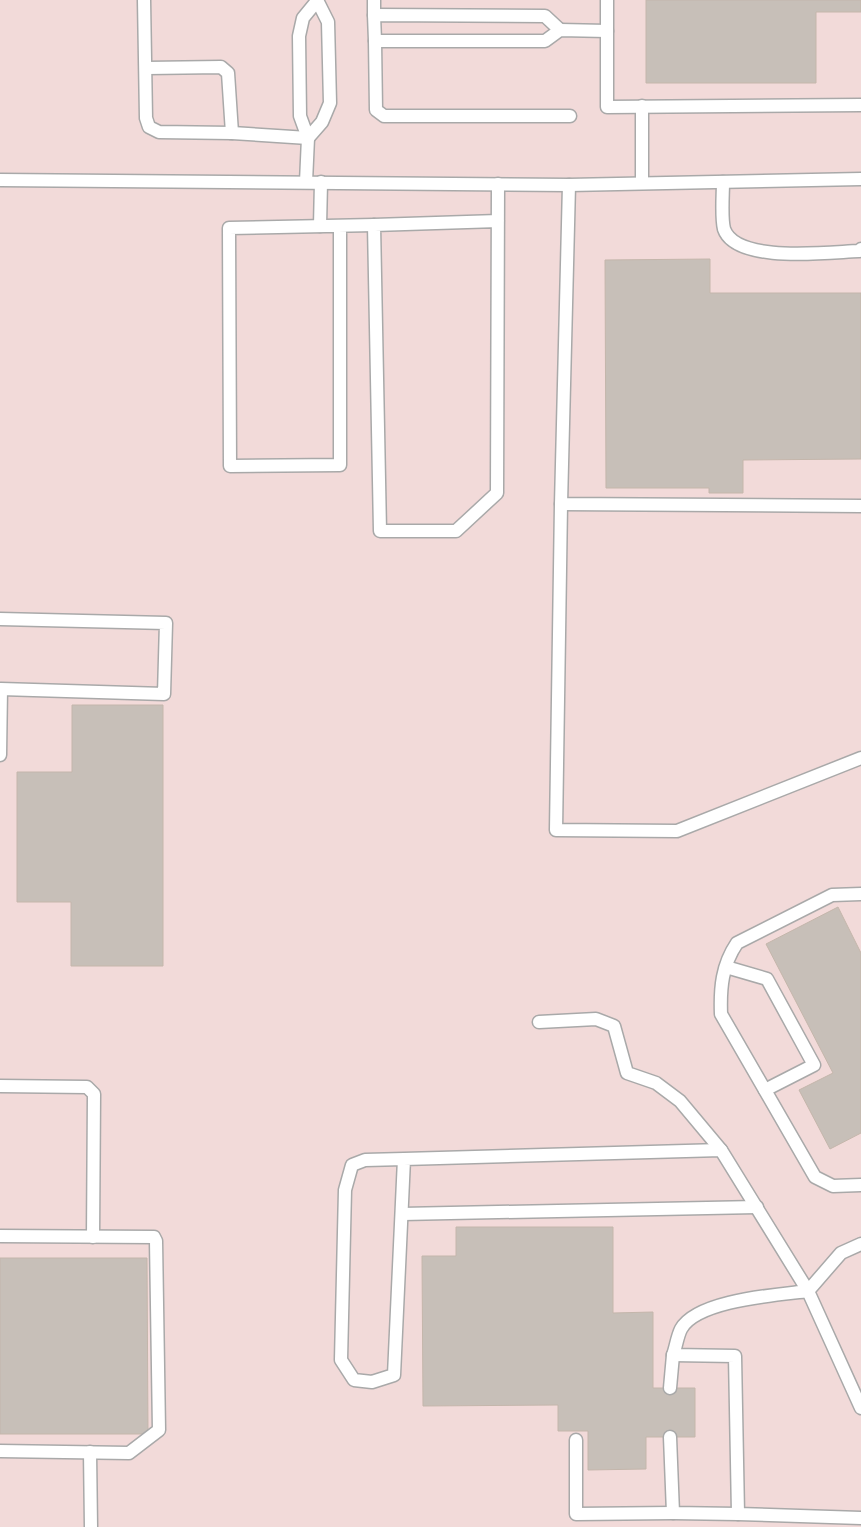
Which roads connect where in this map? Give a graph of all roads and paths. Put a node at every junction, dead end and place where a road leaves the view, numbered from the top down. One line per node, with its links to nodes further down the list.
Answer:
1 (144, 0): 9 (lane)
2 (374, 0): 5 (lane)
3 (607, 0): 7 (lane)
4 (317, 1): 14 (lane); 14 (lane)
5 (374, 15): 6 (lane); 8 (lane)
6 (560, 30): 7 (lane); 8 (lane)
7 (607, 31): 11 (lane)
8 (374, 41): 12 (lane)
9 (147, 68): 13 (lane); 13 (lane)
10 (861, 105): 11 (lane)
11 (642, 106): 20 (lane)
12 (570, 116)
13 (232, 133): 14 (lane)
14 (308, 138): 17 (lane)
15 (861, 179): 19 (lane)
16 (0, 180): 17 (lane)
17 (306, 182): 18 (lane)
18 (321, 182): 21 (lane); 25 (lane)
19 (723, 182): 20 (lane); 27 (lane)
20 (642, 183): 22 (lane)
21 (498, 184): 22 (lane); 23 (lane)
22 (569, 185): 28 (lane)
23 (498, 221): 24 (lane); 24 (lane)
24 (374, 225): 26 (lane)
25 (320, 226): 26 (lane); 26 (lane)
26 (340, 226)
27 (861, 249)
28 (561, 504): 29 (lane); 33 (lane)
29 (861, 506)
30 (0, 619): 31 (lane)
31 (1, 689): 32 (lane)
32 (0, 755)
33 (861, 758)
34 (861, 894): 35 (lane)
35 (726, 967): 38 (lane); 38 (lane)
36 (539, 1022): 39 (lane)
37 (0, 1086): 45 (lane)
38 (764, 1090): 41 (lane)
39 (721, 1150): 40 (lane); 42 (lane)
40 (404, 1159): 43 (lane); 43 (lane)
41 (861, 1185)
42 (756, 1207): 43 (lane); 47 (lane)
43 (402, 1214)
44 (0, 1236): 45 (lane)
45 (93, 1237): 54 (lane)
46 (861, 1244): 47 (lane)
47 (808, 1291): 48 (lane); 50 (lane)
48 (673, 1355): 49 (lane); 56 (lane)
49 (670, 1388)
50 (861, 1408)
51 (670, 1437): 55 (lane)
52 (576, 1440): 55 (lane)
53 (0, 1451): 54 (lane)
54 (90, 1452): 58 (lane)
55 (673, 1513): 56 (lane)
56 (738, 1514): 57 (lane)
57 (861, 1518)
58 (91, 1527)

